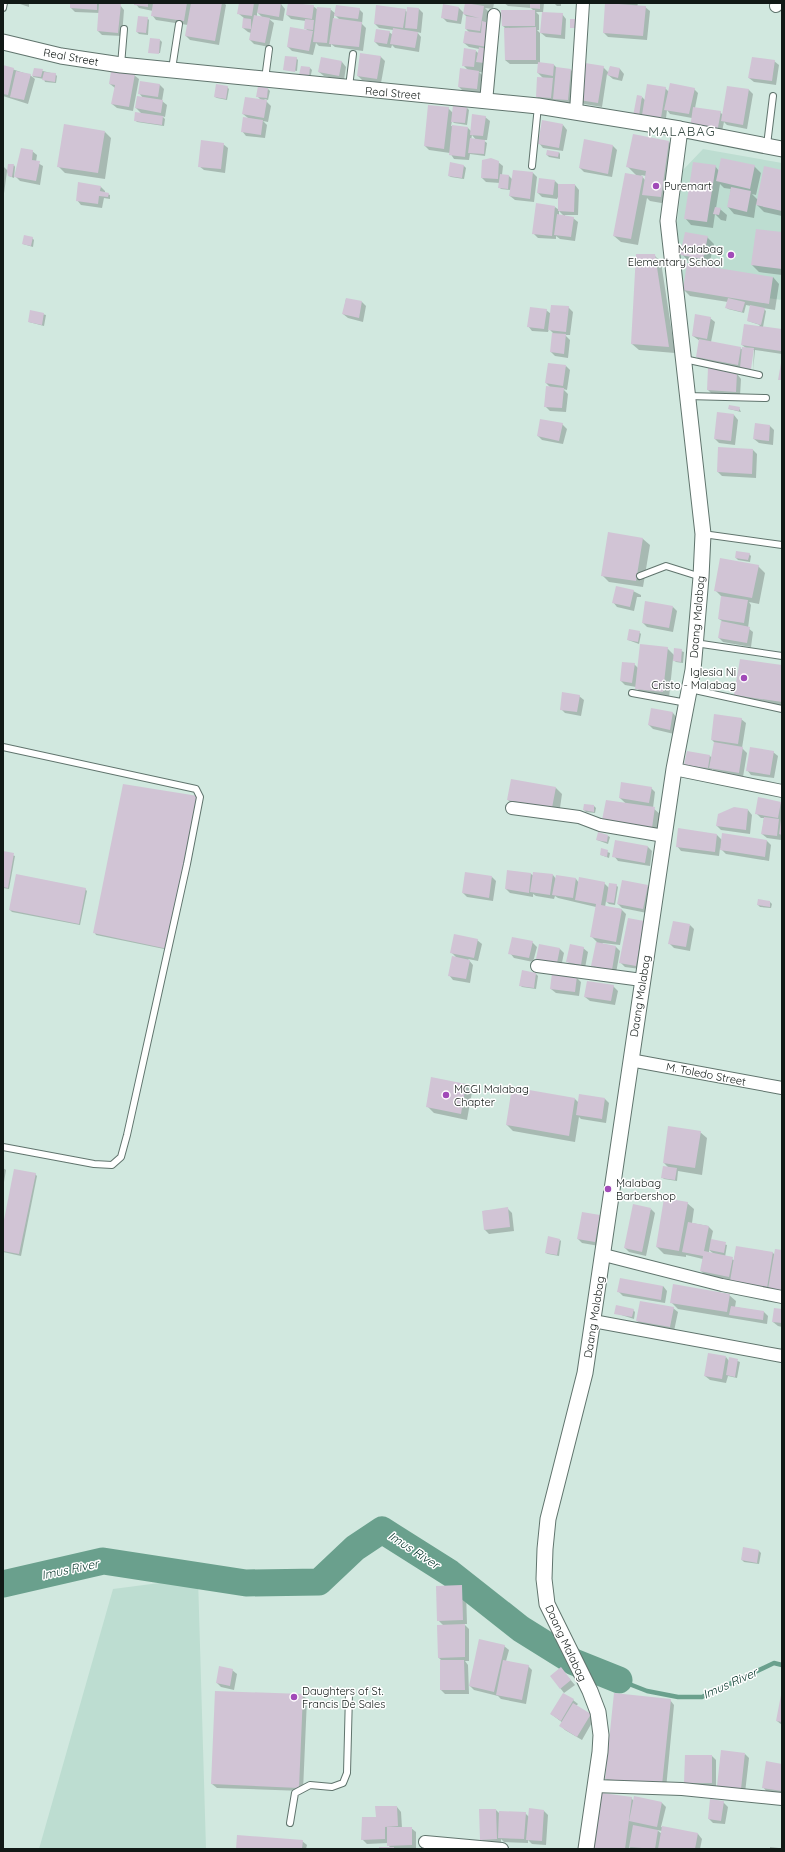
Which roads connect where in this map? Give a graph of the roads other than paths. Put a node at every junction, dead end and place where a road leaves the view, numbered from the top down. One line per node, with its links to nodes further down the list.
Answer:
1 (4, 3): 3 (lane)
2 (583, 3): 17 (street)
3 (3, 8)
4 (494, 15): 15 (street)
5 (179, 24): 11 (lane)
6 (124, 29): 10 (lane)
7 (3, 42): 10 (street, Real Street)
8 (269, 49): 12 (lane)
9 (353, 54): 13 (lane)
10 (121, 66): 11 (street, Real Street)
11 (172, 71): 12 (street, Real Street)
12 (264, 80): 13 (street, Real Street)
13 (348, 89): 15 (street, Real Street)
14 (773, 96): 19 (lane)
15 (486, 102): 16 (street, Real Street)
16 (538, 106): 17 (street, Real Street); 21 (lane)
17 (576, 112): 18 (street, Real Street)
18 (680, 129): 19 (street, Real Street); 22 (street, Daang Malabag)
19 (767, 147): 20 (street, Real Street)
20 (782, 149)
21 (532, 166)
22 (683, 359): 23 (lane); 24 (street, Daang Malabag)
23 (759, 375)
24 (687, 396): 25 (lane); 26 (street, Daang Malabag)
25 (766, 398)
26 (703, 534): 27 (lane); 29 (street, Daang Malabag)
27 (782, 545)
28 (640, 576): 29 (lane)
29 (701, 576): 30 (street, Daang Malabag)
30 (695, 643): 31 (lane); 33 (street, Daang Malabag)
31 (782, 656)
32 (632, 694): 33 (lane)
33 (688, 696): 34 (lane); 36 (street, Daang Malabag)
34 (782, 709)
35 (3, 747): 44 (lane)
36 (674, 769): 37 (street); 39 (street, Daang Malabag)
37 (782, 791)
38 (512, 808): 39 (street)
39 (664, 836): 41 (street, Daang Malabag)
40 (537, 966): 41 (street)
41 (642, 980): 42 (street, Daang Malabag)
42 (630, 1060): 43 (street, M. Toledo Street); 45 (street, Daang Malabag)
43 (782, 1088)
44 (3, 1147)
45 (604, 1255): 46 (street); 47 (street, Daang Malabag)
46 (782, 1297)
47 (593, 1321): 48 (street); 50 (street, Daang Malabag)
48 (782, 1356)
49 (349, 1694): 52 (lane)
50 (594, 1786): 51 (street); 55 (street, Daang Malabag)
51 (782, 1799)
52 (290, 1823)
53 (425, 1842): 54 (street)
54 (502, 1849)
55 (586, 1849)

